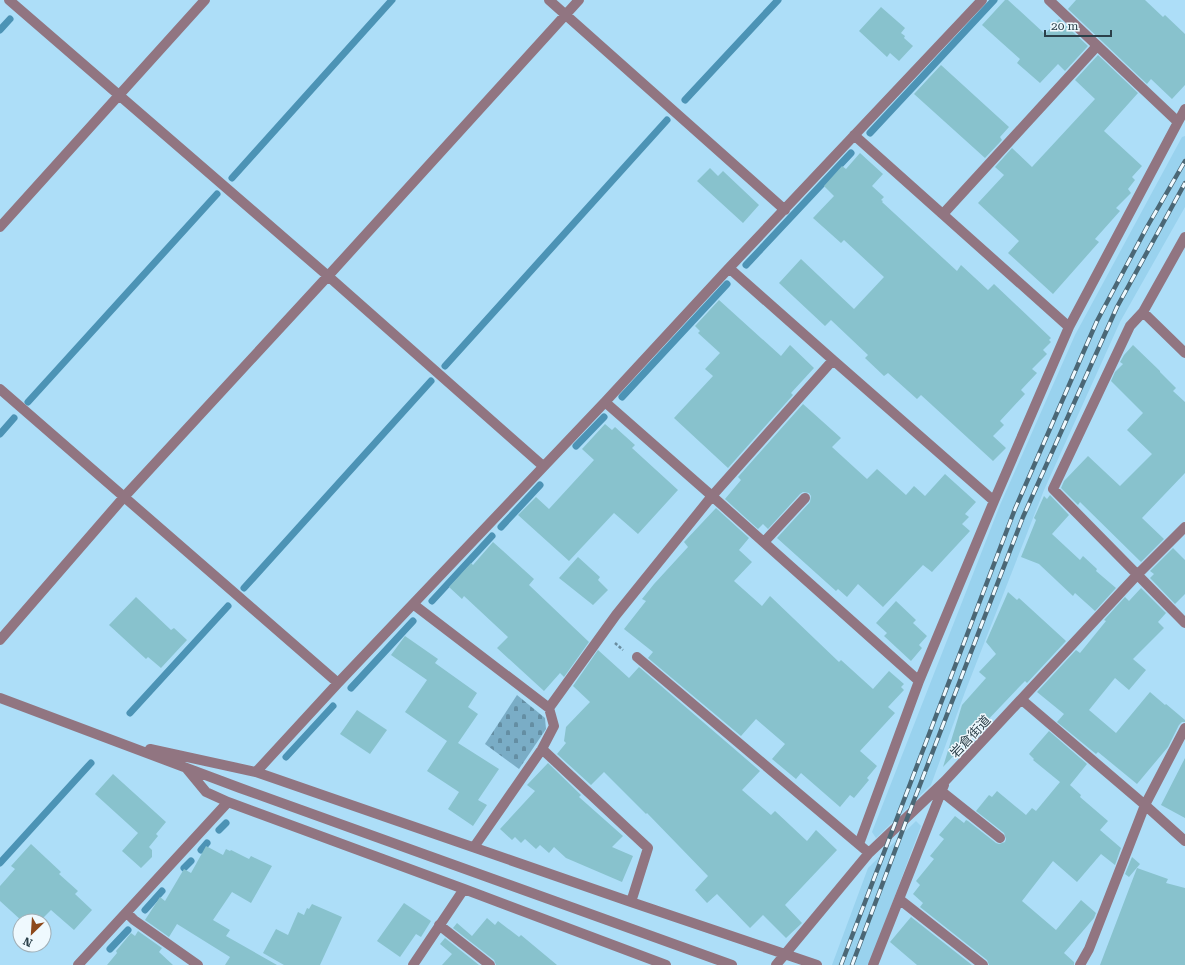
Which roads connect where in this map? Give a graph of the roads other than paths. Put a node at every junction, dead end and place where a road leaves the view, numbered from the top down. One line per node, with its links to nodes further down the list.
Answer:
1 (9, 0): 9 (street)
2 (205, 0): 9 (street)
3 (549, 0): 7 (street)
4 (579, 0): 7 (street)
5 (982, 0): 12 (street)
6 (1049, 0): 8 (street)
7 (565, 15): 13 (street); 18 (street)
8 (1097, 46): 11 (street); 14 (street)
9 (118, 96): 15 (street); 18 (street)
10 (1185, 109): 11 (street)
11 (1178, 122): 20 (street)
12 (854, 135): 13 (street); 14 (street)
13 (784, 210): 17 (street)
14 (943, 214): 20 (street)
15 (0, 227)
16 (1185, 237): 19 (street)
17 (729, 268): 22 (street); 24 (street)
18 (328, 276): 25 (street); 27 (street)
19 (1143, 312): 21 (street); 32 (street)
20 (1069, 327): 29 (street)
21 (1185, 353)
22 (833, 360): 26 (street); 29 (street)
23 (0, 389): 27 (street)
24 (605, 402): 25 (street); 26 (street)
25 (543, 466): 33 (street)
26 (712, 496): 31 (street); 41 (street)
27 (124, 497): 35 (street); 38 (street)
28 (805, 498): 31 (street)
29 (994, 501): 37 (street)
30 (1185, 526): 32 (street, 岩倉街道)
31 (764, 542): 37 (street)
32 (1137, 575): 34 (street); 40 (street, 岩倉街道)
33 (413, 604): 38 (street); 41 (street)
34 (1185, 623)
35 (0, 640)
36 (637, 657): 52 (street)
37 (919, 681): 52 (street)
38 (338, 683): 46 (street)
39 (0, 698): 43 (street)
40 (1022, 700): 47 (street, 岩倉街道); 49 (street)
41 (549, 708): 44 (street)
42 (1185, 728): 49 (street)
43 (115, 741): 45 (street); 46 (street)
44 (542, 749): 53 (street); 57 (street)
45 (187, 768): 48 (street); 66 (street)
46 (256, 772): 53 (street)
47 (943, 786): 50 (street); 54 (street, 岩倉街道); 56 (street)
48 (228, 802): 55 (street); 58 (street)
49 (1146, 805): 51 (street); 71 (street)
50 (1000, 838)
51 (1185, 841)
52 (858, 844): 54 (street)
53 (474, 847): 57 (street)
54 (869, 853): 60 (street, 岩倉街道)
55 (464, 889): 59 (street); 65 (street)
56 (899, 899): 69 (street); 70 (street)
57 (631, 902): 60 (street)
58 (127, 913): 61 (street); 62 (street)
59 (439, 925): 63 (street); 64 (street)
60 (785, 954): 67 (street, 岩倉街道); 68 (street)
61 (78, 965)
62 (198, 965)
63 (413, 965)
64 (490, 965)
65 (666, 965)
66 (732, 965)
67 (776, 965)
68 (817, 965)
69 (873, 965)
70 (983, 965)
71 (1080, 965)

